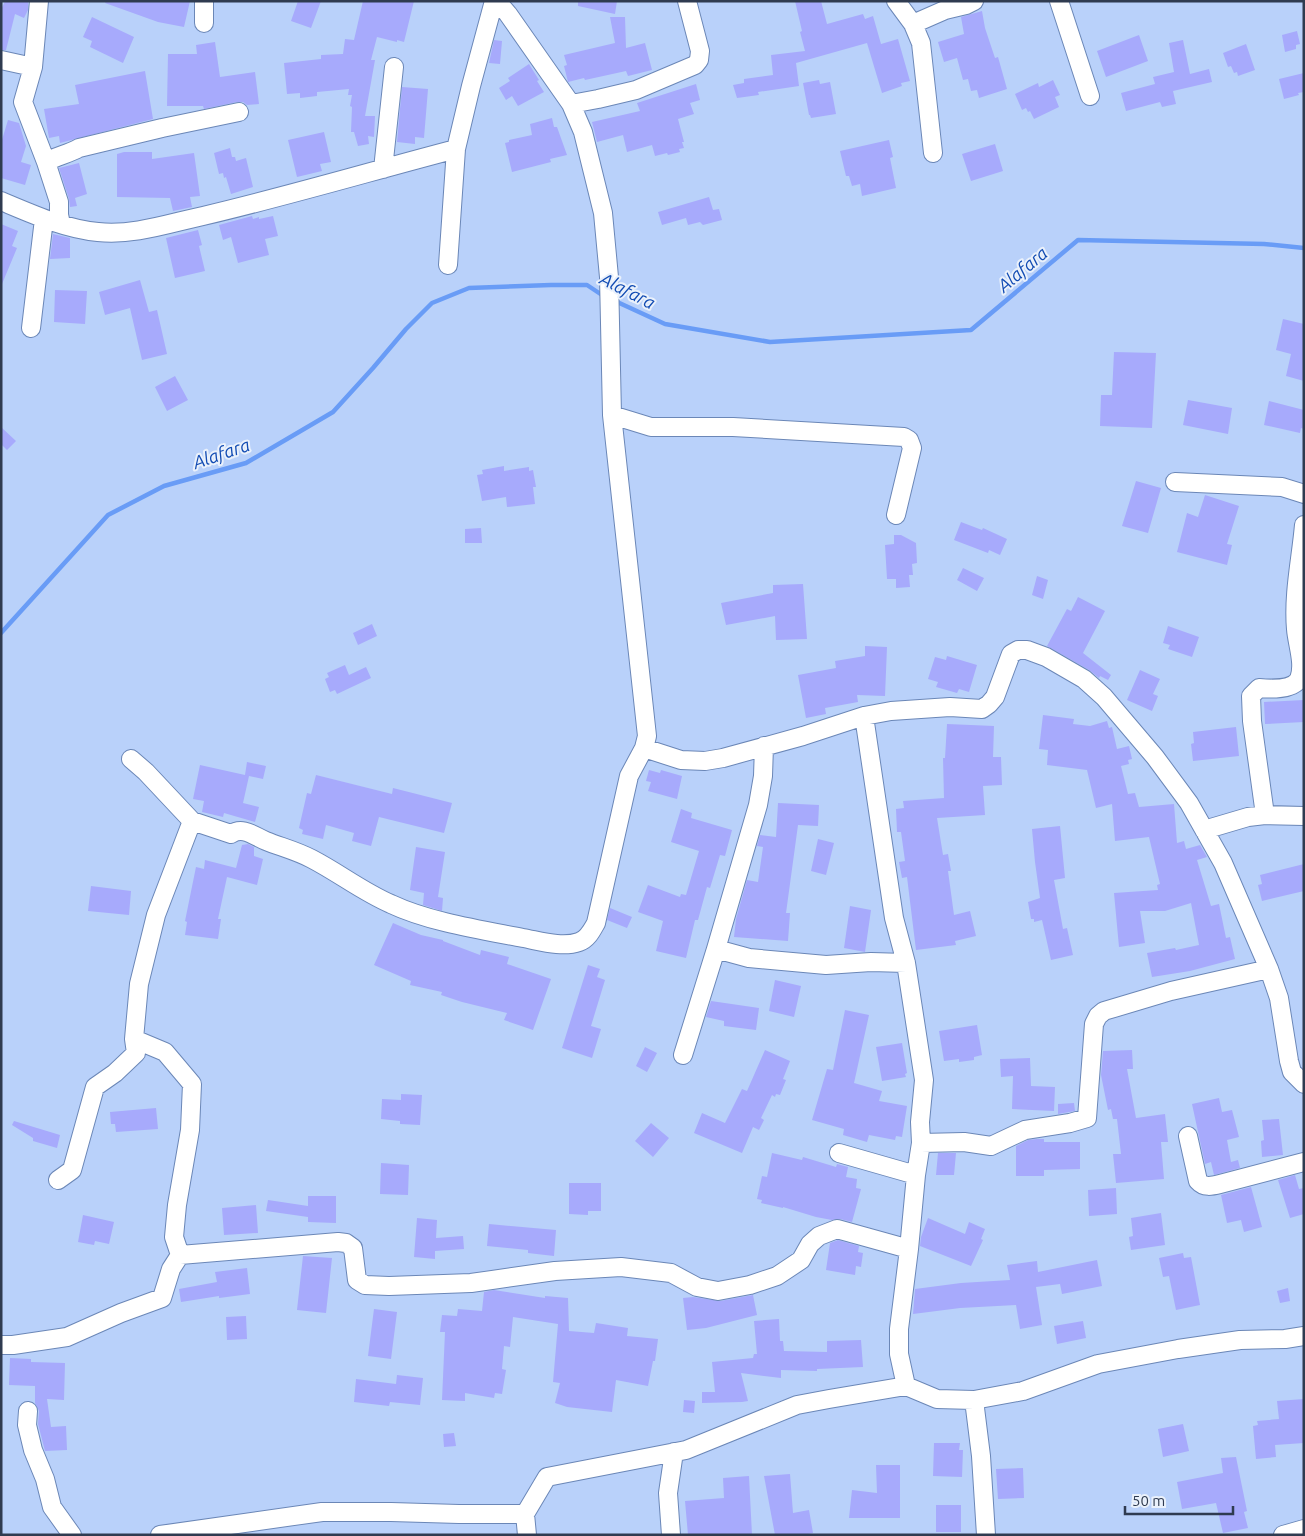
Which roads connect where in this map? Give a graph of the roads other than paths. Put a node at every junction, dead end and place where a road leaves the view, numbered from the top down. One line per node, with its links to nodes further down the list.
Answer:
1 (38, 1): 11 (street)
2 (204, 1): 8 (street)
3 (494, 1): 14 (street); 16 (street)
4 (687, 1): 14 (street)
5 (896, 1): 9 (street)
6 (974, 1): 9 (street)
7 (1059, 1): 13 (street)
8 (204, 23)
9 (913, 24): 17 (street)
10 (1, 60): 11 (street)
11 (32, 66): 18 (street)
12 (394, 67): 19 (street)
13 (1090, 96)
14 (571, 104): 25 (street)
15 (240, 112): 18 (street)
16 (456, 149): 19 (street); 23 (street)
17 (933, 153)
18 (46, 162): 22 (street)
19 (383, 168): 22 (street)
20 (1, 201): 21 (street)
21 (44, 219): 22 (street); 24 (street)
22 (61, 224)
23 (448, 265)
24 (31, 328)
25 (612, 415): 28 (street); 32 (street)
26 (1175, 482): 27 (street)
27 (1304, 494)
28 (896, 515)
29 (1304, 525): 34 (street)
30 (864, 716): 31 (street); 37 (street); 39 (street)
31 (764, 746): 32 (street); 38 (street)
32 (644, 748): 36 (street)
33 (131, 759): 36 (street)
34 (1265, 815): 35 (street); 37 (street)
35 (1304, 816)
36 (192, 821): 41 (street)
37 (1204, 830): 40 (street)
38 (716, 949): 39 (street); 42 (street)
39 (906, 963): 45 (street)
40 (1269, 968): 43 (street); 45 (street)
41 (134, 1039): 49 (street); 51 (street)
42 (683, 1056)
43 (1304, 1084)
44 (1188, 1136): 47 (street)
45 (921, 1143): 48 (street)
46 (840, 1154): 48 (street)
47 (1304, 1162)
48 (916, 1175): 50 (street)
49 (58, 1180)
50 (909, 1248): 51 (street); 54 (street)
51 (180, 1255): 53 (street)
52 (1304, 1336): 55 (street)
53 (1, 1345)
54 (906, 1386): 55 (street); 57 (street)
55 (974, 1400): 64 (street)
56 (28, 1411): 60 (street)
57 (674, 1452): 58 (street); 63 (street)
58 (525, 1514): 61 (street); 62 (street)
59 (1304, 1530): 65 (street)
60 (72, 1535)
61 (160, 1535)
62 (527, 1535)
63 (671, 1535)
64 (986, 1535)
65 (1283, 1535)

